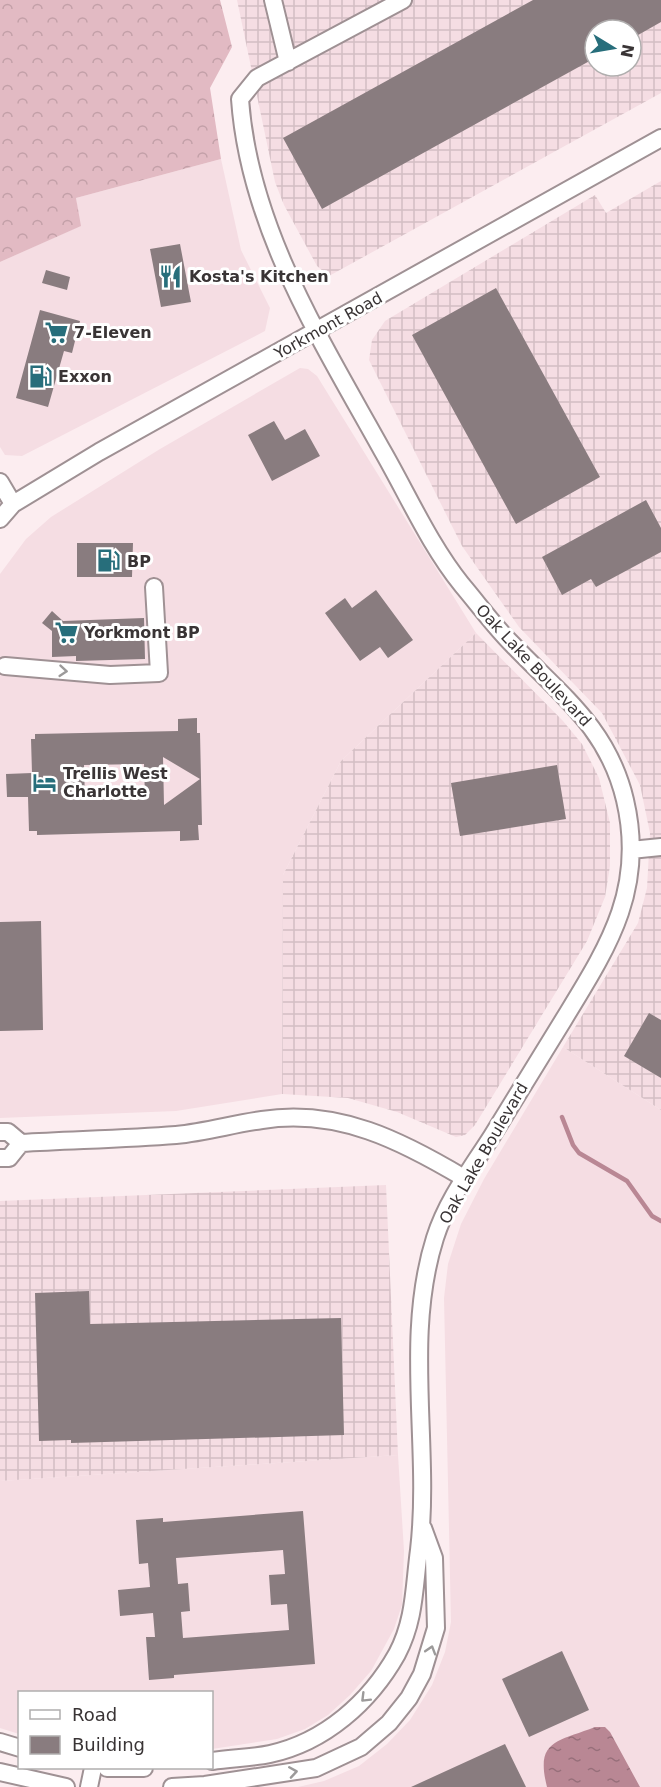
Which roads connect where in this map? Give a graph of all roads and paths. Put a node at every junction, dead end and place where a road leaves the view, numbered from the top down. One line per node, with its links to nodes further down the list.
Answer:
1 (273, 0): 3 (street)
2 (404, 0): 3 (street, Oak Lake Boulevard)
3 (288, 62): 5 (street, Oak Lake Boulevard)
4 (661, 138): 5 (street, Yorkmont Road)
5 (317, 330): 7 (street, Yorkmont Road); 12 (street, Oak Lake Boulevard)
6 (0, 482): 7 (street)
7 (13, 504): 8 (street, Yorkmont Road)
8 (0, 519)
9 (154, 587): 10 (street, one-way to 9)
10 (5, 666)
11 (661, 847): 12 (street)
12 (631, 850): 16 (street, Oak Lake Boulevard)
13 (0, 1132): 14 (street)
14 (21, 1143): 15 (street); 16 (street)
15 (0, 1158)
16 (464, 1178): 17 (street, Oak Lake Boulevard)
17 (423, 1528): 20 (street, Oak Lake Boulevard, one-way to 20); 23 (street, Oak Lake Boulevard, one-way to 17)
18 (0, 1742): 19 (street)
19 (18, 1747)
20 (217, 1760): 23 (street)
21 (92, 1769): 25 (street)
22 (0, 1772): 24 (street)
23 (225, 1784): 26 (street, Oak Lake Boulevard)
24 (66, 1787)
25 (88, 1787)
26 (172, 1787)

